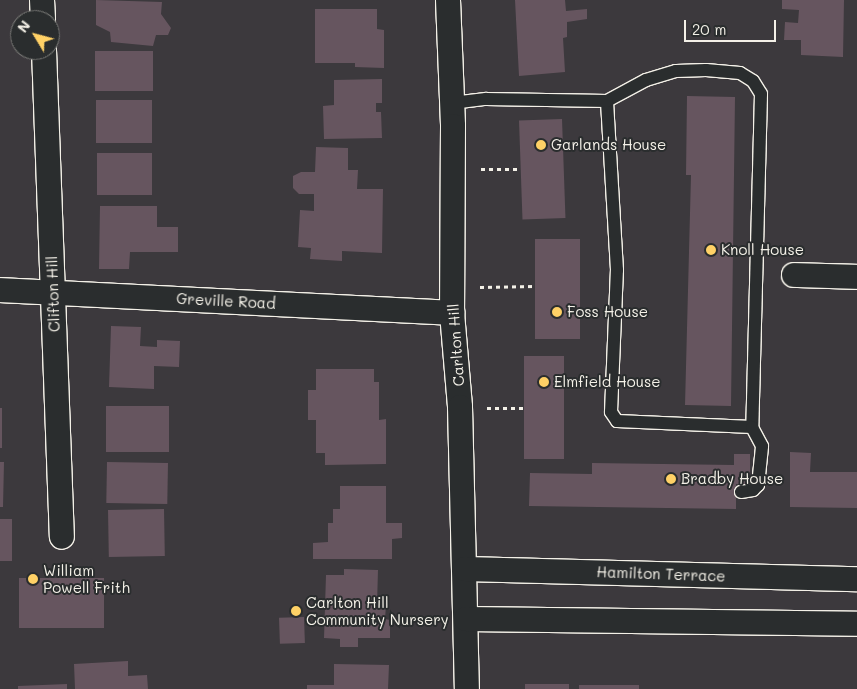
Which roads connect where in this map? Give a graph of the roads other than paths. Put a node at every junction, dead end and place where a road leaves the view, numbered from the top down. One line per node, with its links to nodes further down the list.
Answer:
1 (448, 0): 4 (street, Carlton Hill)
2 (44, 60): 8 (street, Clifton Hill)
3 (607, 101): 4 (lane); 10 (lane); 10 (lane)
4 (452, 103): 9 (street, Carlton Hill)
5 (794, 275): 6 (street)
6 (857, 277)
7 (0, 290): 8 (street, Greville Road)
8 (52, 292): 9 (street, Greville Road); 12 (street, Clifton Hill)
9 (452, 313): 13 (street, Carlton Hill)
10 (752, 427): 11 (lane)
11 (740, 492)
12 (62, 537)
13 (465, 569): 14 (street, Hamilton Terrace); 15 (street, Carlton Hill)
14 (857, 579)
15 (466, 619): 16 (street); 17 (street, Carlton Hill)
16 (857, 624)
17 (467, 689)

